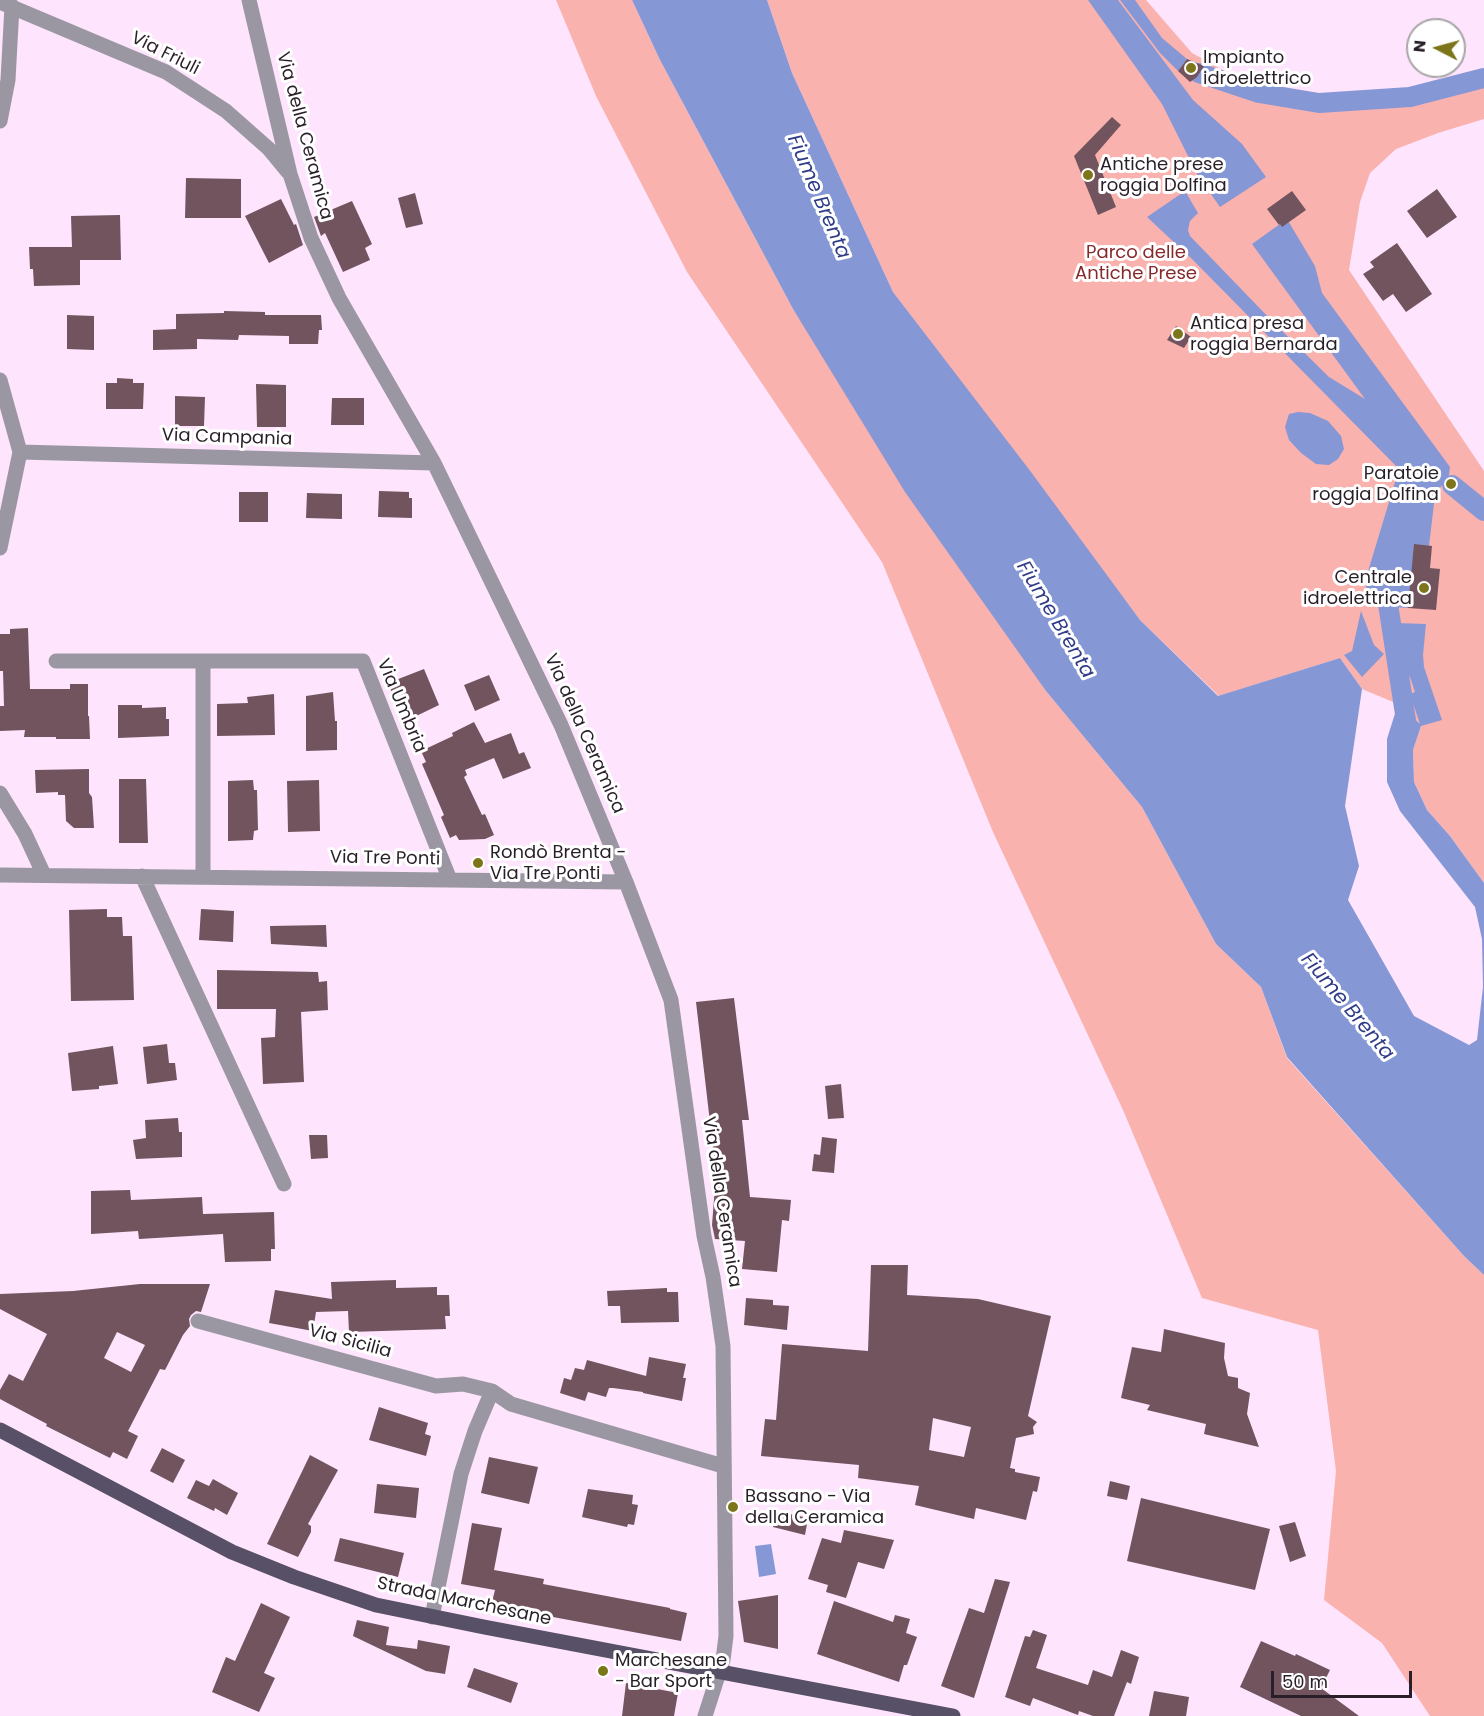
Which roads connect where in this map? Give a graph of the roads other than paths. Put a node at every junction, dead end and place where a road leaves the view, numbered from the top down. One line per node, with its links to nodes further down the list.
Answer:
1 (249, 0): 4 (street, Via della Ceramica)
2 (6, 4): 3 (street); 4 (street, Via Friuli)
3 (0, 122)
4 (290, 174): 7 (street, Via della Ceramica)
5 (0, 380): 6 (street)
6 (20, 452): 7 (street, Via Campania); 8 (street)
7 (434, 463): 17 (street, Via della Ceramica)
8 (0, 548)
9 (56, 661): 10 (street, Via Umbria)
10 (203, 661): 15 (street); 16 (street, Via Umbria)
11 (0, 793): 13 (street)
12 (0, 875): 13 (street, Via Tre Ponti)
13 (44, 875): 14 (street, Via Tre Ponti)
14 (142, 876): 15 (street, Via Tre Ponti); 18 (street)
15 (203, 877): 16 (street, Via Tre Ponti)
16 (450, 880): 17 (street, Via Tre Ponti)
17 (626, 882): 22 (street, Via della Ceramica)
18 (284, 1184)
19 (198, 1321): 20 (street, Via Sicilia)
20 (492, 1391): 22 (street, Via Sicilia); 23 (street)
21 (0, 1430): 23 (main road, Strada Marchesane)
22 (723, 1466): 24 (street, Via della Ceramica)
23 (432, 1617): 24 (main road, Strada Marchesane)
24 (719, 1671): 25 (street, Via della Ceramica); 26 (main road, Strada Marchesane)
25 (705, 1716)
26 (953, 1716)

